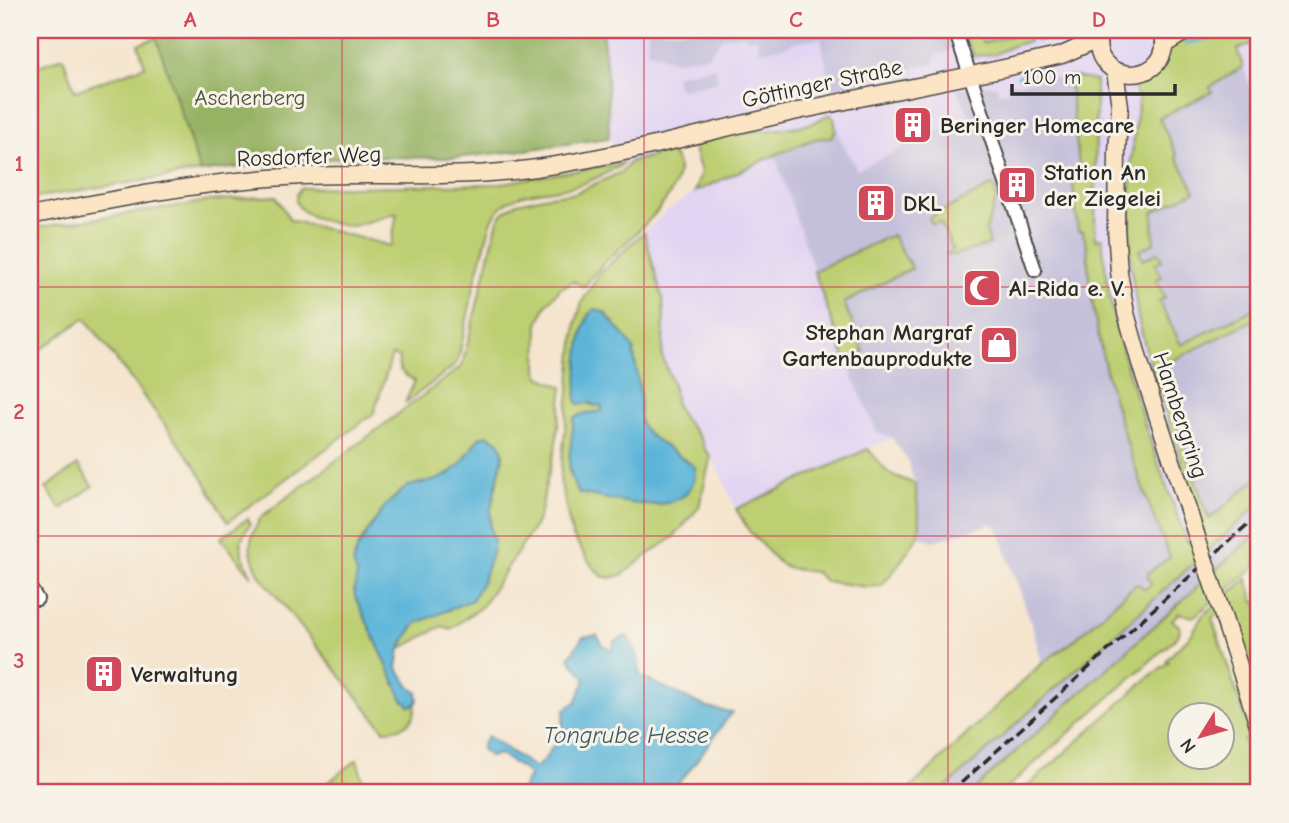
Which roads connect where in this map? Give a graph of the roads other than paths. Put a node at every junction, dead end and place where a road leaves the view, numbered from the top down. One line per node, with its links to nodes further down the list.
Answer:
1 (955, 30): 8 (street)
2 (1188, 30): 4 (main road)
3 (1099, 33): 5 (main road, Göttinger Straße); 6 (main road, Göttinger Straße)
4 (1163, 38): 9 (main road)
5 (1062, 55): 6 (main road, Göttinger Straße); 8 (main road, Göttinger Straße)
6 (1101, 57): 7 (main road)
7 (1115, 71): 9 (main road); 10 (main road, Hambergring)
8 (971, 75): 11 (main road, Göttinger Straße); 13 (street)
9 (1134, 75): 10 (main road, Hambergring)
10 (1120, 106): 16 (main road, Hambergring, bridge)
11 (593, 158): 12 (main road, Rosdorfer Weg)
12 (30, 216)
13 (1035, 270)
14 (30, 588): 15 (street)
15 (37, 600)
16 (1259, 728)

